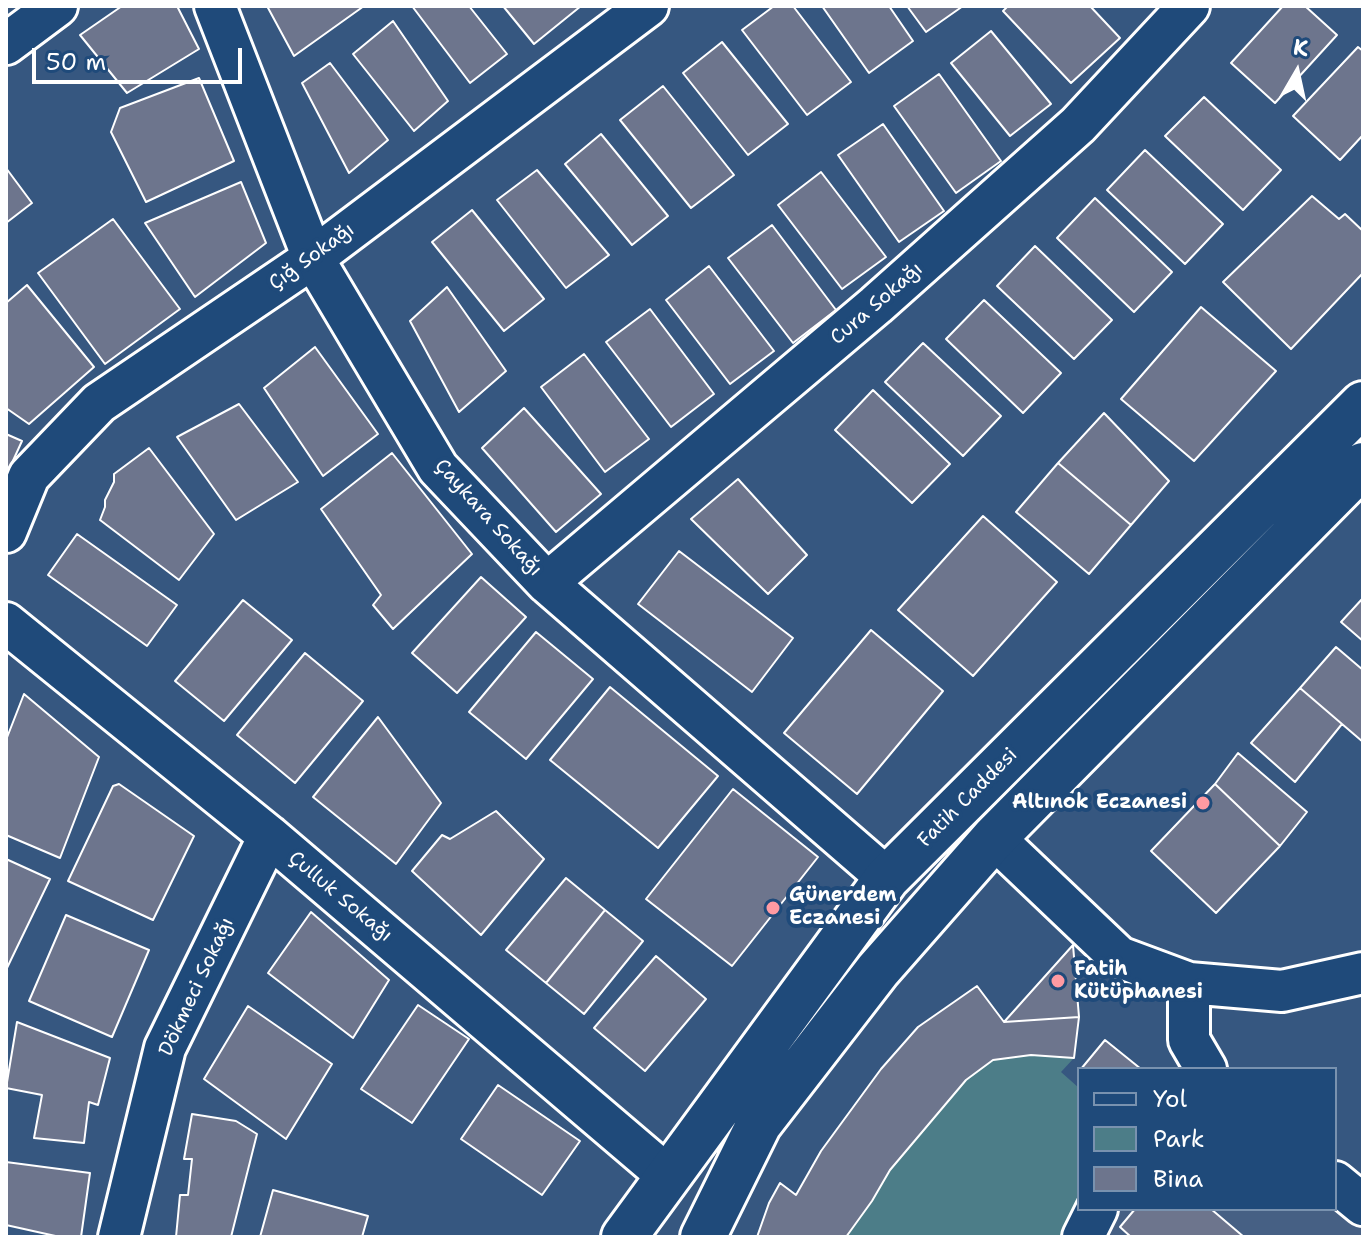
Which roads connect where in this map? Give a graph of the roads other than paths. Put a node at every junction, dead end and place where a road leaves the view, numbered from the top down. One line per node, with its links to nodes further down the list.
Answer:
1 (57, 6): 6 (street)
2 (215, 6): 7 (street, Çaykara Sokağı)
3 (648, 6): 5 (street, Çığ Sokağı)
4 (1189, 6): 11 (street, Cura Sokağı)
5 (607, 18): 7 (street, Çığ Sokağı)
6 (6, 44)
7 (313, 258): 10 (street, Çığ Sokağı); 11 (street, Çaykara Sokağı)
8 (1363, 404): 15 (main road, Fatih Caddesi)
9 (1363, 465): 14 (main road)
10 (6, 532)
11 (547, 583): 15 (street, Çaykara Sokağı)
12 (6, 623): 13 (street, Çulluk Sokağı)
13 (269, 836): 19 (street, Çulluk Sokağı); 23 (street, Dökmeci Sokağı)
14 (994, 838): 17 (street); 25 (main road)
15 (887, 878): 19 (main road, Fatih Caddesi)
16 (1363, 973): 17 (street)
17 (1189, 983): 18 (street)
18 (1202, 1067)
19 (669, 1177): 24 (main road, Fatih Caddesi)
20 (1337, 1184): 21 (street)
21 (1363, 1205)
22 (1096, 1211): 26 (street)
23 (119, 1237)
24 (624, 1237)
25 (703, 1237)
26 (1083, 1237)

